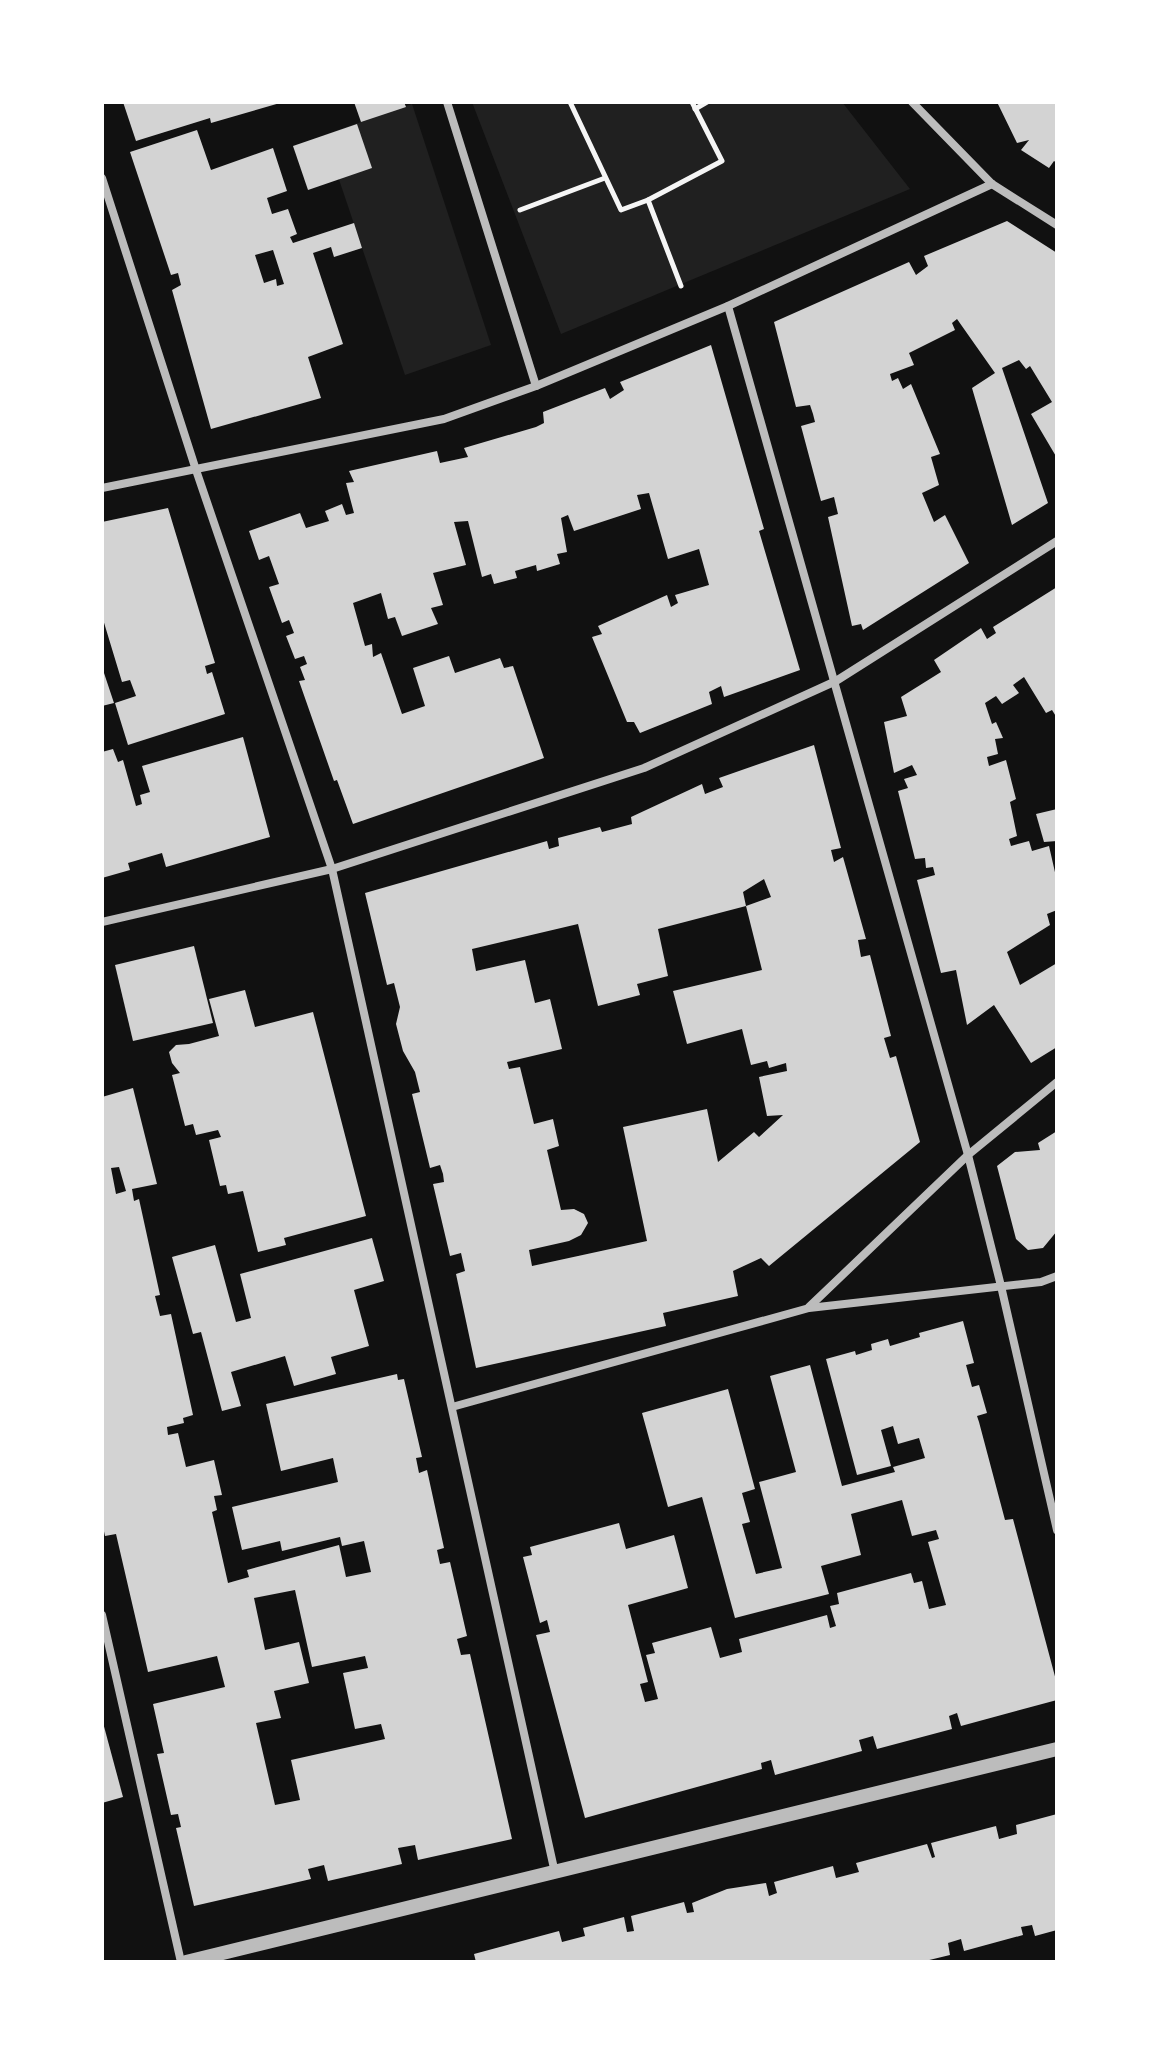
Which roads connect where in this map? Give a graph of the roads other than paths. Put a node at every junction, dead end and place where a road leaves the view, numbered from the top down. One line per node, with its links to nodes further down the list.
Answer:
1 (447, 102): 7 (street)
2 (917, 103): 4 (street)
3 (102, 178): 8 (street)
4 (992, 184): 5 (street); 6 (street)
5 (1057, 225)
6 (728, 306): 7 (street); 11 (street)
7 (536, 386): 8 (street)
8 (196, 470): 9 (street); 12 (street)
9 (102, 488)
10 (1057, 541): 11 (street)
11 (836, 681): 12 (street); 15 (street)
12 (332, 869): 13 (street); 19 (street)
13 (102, 922)
14 (1057, 1082): 15 (street)
15 (968, 1155): 17 (street); 18 (street)
16 (1057, 1276): 17 (street)
17 (1001, 1286): 18 (street); 20 (street)
18 (809, 1308): 19 (street)
19 (452, 1407): 23 (street)
20 (1057, 1530)
21 (102, 1615): 24 (street)
22 (1057, 1749): 23 (street)
23 (555, 1873): 24 (street)
24 (184, 1962)

